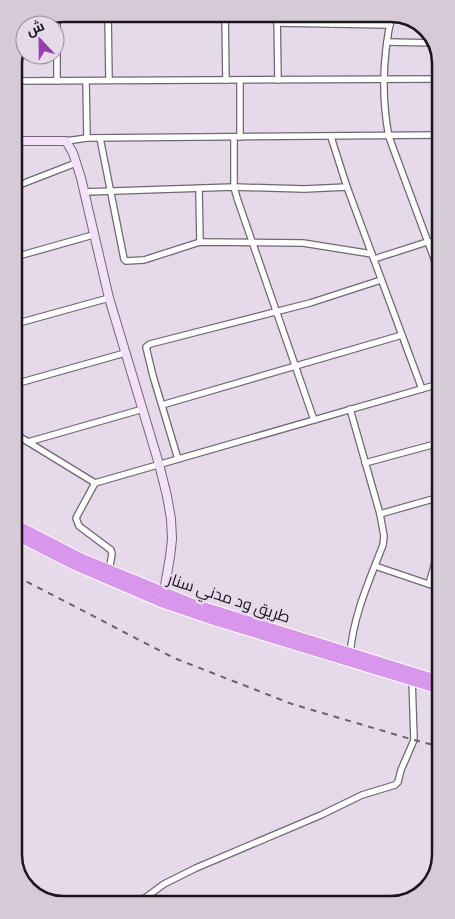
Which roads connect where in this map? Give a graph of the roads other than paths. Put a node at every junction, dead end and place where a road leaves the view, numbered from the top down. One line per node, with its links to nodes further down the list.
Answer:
1 (108, 23): 11 (street)
2 (225, 23): 12 (street)
3 (277, 23): 4 (street); 14 (street)
4 (333, 24): 5 (street)
5 (390, 25): 6 (street)
6 (387, 42): 7 (street); 9 (street)
7 (427, 43)
8 (57, 65): 16 (street)
9 (384, 78): 10 (street); 14 (street); 21 (street)
10 (432, 79)
11 (110, 80): 12 (street); 17 (street)
12 (226, 80): 13 (street)
13 (240, 80): 14 (street); 19 (street)
14 (278, 80)
15 (23, 81): 16 (street)
16 (57, 81): 17 (street)
17 (86, 81): 22 (street)
18 (432, 136): 21 (street)
19 (237, 137): 20 (street); 23 (street); 30 (street)
20 (331, 137): 21 (street); 28 (street)
21 (389, 137): 36 (street)
22 (87, 138): 23 (street); 25 (street)
23 (100, 138): 31 (street)
24 (23, 141): 25 (street)
25 (66, 141): 26 (street)
26 (76, 163): 27 (street); 32 (street)
27 (23, 184)
28 (347, 187): 30 (street); 40 (street)
29 (199, 188): 30 (street); 31 (street); 34 (street)
30 (234, 188): 35 (street)
31 (111, 190): 32 (street); 34 (street)
32 (84, 192): 33 (street)
33 (94, 235): 38 (street); 42 (street)
34 (200, 242): 35 (street)
35 (253, 242): 40 (street); 43 (street)
36 (426, 242): 37 (street); 39 (street); 40 (street)
37 (432, 242)
38 (23, 254)
39 (432, 256)
40 (373, 257): 41 (street)
41 (381, 280): 43 (street); 45 (street)
42 (109, 298): 44 (street); 46 (street)
43 (277, 312): 47 (street); 51 (street)
44 (23, 322)
45 (402, 335): 47 (street); 50 (street)
46 (125, 353): 48 (street); 52 (street)
47 (296, 367): 51 (street); 54 (street)
48 (23, 382)
49 (432, 386): 50 (street)
50 (422, 389): 53 (street)
51 (162, 405): 58 (street)
52 (143, 409): 56 (street); 60 (street)
53 (350, 409): 54 (street); 59 (street)
54 (314, 420): 58 (street)
55 (23, 438): 56 (street)
56 (28, 442): 61 (street)
57 (432, 445): 59 (street)
58 (178, 459): 60 (street)
59 (365, 463): 63 (street)
60 (159, 464): 61 (street); 71 (street)
61 (94, 483): 67 (street)
62 (432, 499): 63 (street)
63 (380, 514): 66 (street)
64 (22, 528): 67 (highway, طريق ود مدني سنار)
65 (22, 537): 71 (highway, طريق ود مدني سنار)
66 (375, 566): 69 (street); 72 (street)
67 (109, 570): 71 (highway, طريق ود مدني سنار)
68 (432, 573): 69 (street)
69 (429, 584): 70 (street)
70 (432, 585)
71 (162, 598): 72 (highway, طريق ود مدني سنار)
72 (349, 657): 73 (highway, طريق ود مدني سنار)
73 (413, 676): 74 (highway, طريق ود مدني سنار); 75 (highway, طريق ود مدني سنار); 76 (street)
74 (432, 680)
75 (432, 685)
76 (148, 896)

